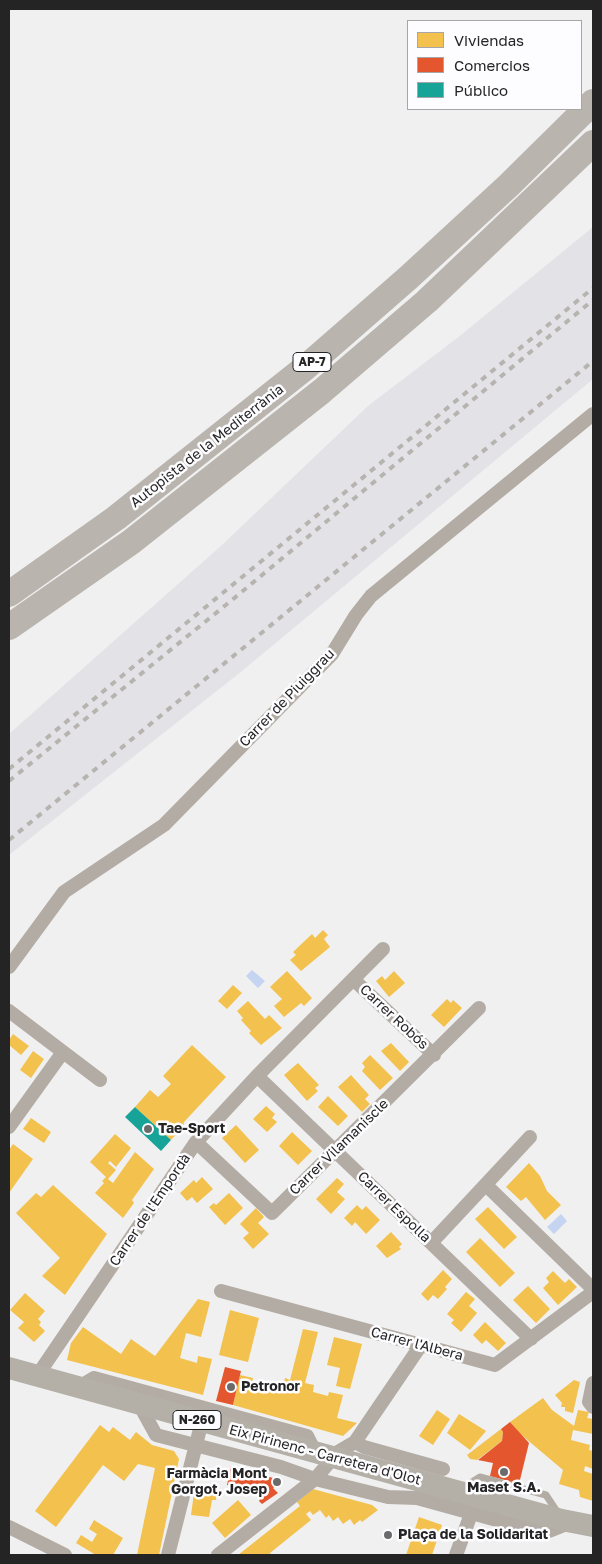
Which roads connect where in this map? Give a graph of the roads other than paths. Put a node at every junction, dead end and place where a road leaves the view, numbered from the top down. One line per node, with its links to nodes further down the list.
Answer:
1 (593, 102): 4 (highway, Autopista de la Mediterrània / AP-7)
2 (593, 143): 5 (highway, Autopista de la Mediterrània / AP-7)
3 (593, 414): 7 (street, Carrer de Piuiggrau)
4 (9, 594)
5 (9, 627)
6 (383, 949): 8 (street, Carrer de l'Empordà)
7 (9, 967)
8 (354, 980): 12 (street, Carrer Robós); 13 (street, Carrer de l'Empordà)
9 (479, 1008): 12 (street, Carrer Vilamaniscle)
10 (9, 1011): 11 (street)
11 (63, 1052): 14 (street); 15 (street)
12 (434, 1055): 18 (street, Carrer Vilamaniscle)
13 (257, 1076): 17 (street, Carrer de l'Empordà); 18 (street, Carrer Espolla)
14 (100, 1080)
15 (9, 1127)
16 (530, 1137): 19 (street)
17 (196, 1142): 18 (street, Carrer Vilamaniscle); 25 (street, Carrer de l'Empordà)
18 (335, 1151): 20 (street, Carrer Espolla)
19 (486, 1185): 20 (street); 22 (street, Carrer l'Albera)
20 (431, 1243): 23 (street, Carrer Espolla)
21 (221, 1291): 24 (street, Carrer l'Albera)
22 (593, 1291): 23 (street, Carrer l'Albera)
23 (531, 1339): 24 (street, Carrer l'Albera)
24 (421, 1345): 31 (street)
25 (18, 1372): 27 (main road, Eix Pirinenc - Carretera d'Olot / N-260)
26 (593, 1383): 29 (street)
27 (79, 1387): 28 (main road, Eix Pirinenc - Carretera d'Olot / N-260); 33 (street)
28 (139, 1404): 30 (main road, Eix Pirinenc - Carretera d'Olot / N-260); 32 (street)
29 (593, 1407)
30 (202, 1421): 32 (street); 33 (main road, Eix Pirinenc - Carretera d'Olot / N-260)
31 (354, 1442): 33 (street); 34 (street); 35 (street)
32 (197, 1446): 36 (street); 42 (street)
33 (323, 1454): 34 (main road, Eix Pirinenc - Carretera d'Olot / N-260); 36 (street)
34 (361, 1465): 35 (main road, Eix Pirinenc - Carretera d'Olot / N-260)
35 (435, 1473): 38 (main road, Eix Pirinenc - Carretera d'Olot / N-260)
36 (315, 1479): 37 (street); 43 (street)
37 (472, 1514): 38 (street); 44 (street)
38 (580, 1525)
39 (9, 1527): 40 (street)
40 (46, 1551): 41 (street)
41 (65, 1555)
42 (168, 1555)
43 (218, 1555)
44 (456, 1555)

